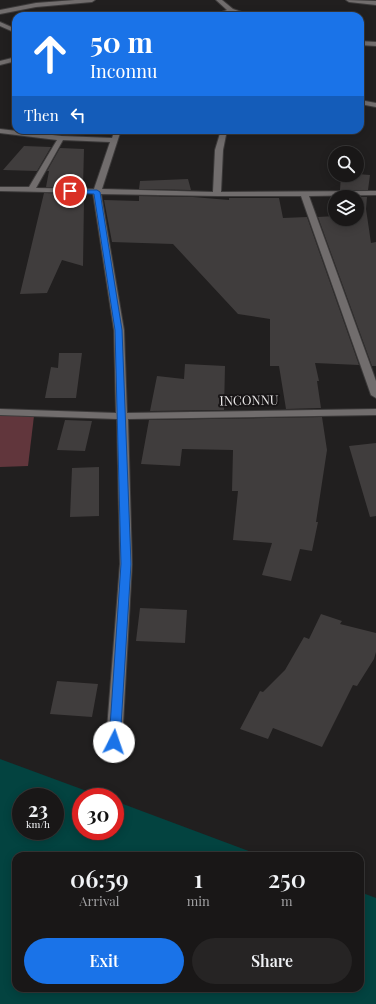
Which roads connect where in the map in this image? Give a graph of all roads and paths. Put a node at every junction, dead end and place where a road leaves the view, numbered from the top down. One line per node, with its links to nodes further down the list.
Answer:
1 (92, 0): 6 (street)
2 (219, 0): 5 (street)
3 (348, 0): 4 (street)
4 (376, 3)
5 (231, 10): 7 (street); 8 (street)
6 (0, 12)
7 (226, 12)
8 (237, 12)
9 (0, 24): 10 (street)
10 (12, 29)
11 (364, 43): 12 (street)
12 (376, 44)
13 (12, 61): 14 (street)
14 (0, 63)
15 (364, 103): 16 (street)
16 (376, 105)
17 (0, 131): 18 (street)
18 (12, 132)
19 (26, 134): 22 (street)
20 (117, 134): 23 (street)
21 (223, 134): 28 (street)
22 (61, 138): 23 (street); 25 (street)
23 (115, 140): 26 (street)
24 (0, 189): 25 (street)
25 (31, 190): 26 (street)
26 (97, 192): 28 (street); 33 (street)
27 (376, 193): 29 (street)
28 (217, 194): 29 (street)
29 (304, 194): 30 (street)
30 (376, 395)
31 (0, 412): 33 (street, INCONNU)
32 (376, 412): 33 (street, INCONNU)
33 (122, 416): 34 (street)
34 (114, 742)

